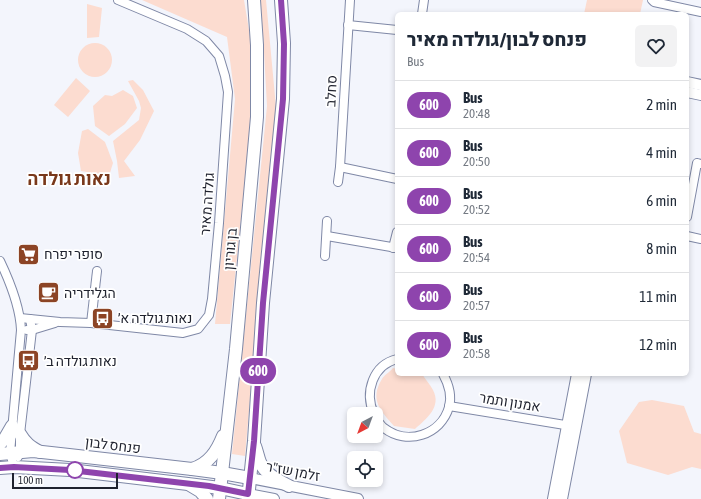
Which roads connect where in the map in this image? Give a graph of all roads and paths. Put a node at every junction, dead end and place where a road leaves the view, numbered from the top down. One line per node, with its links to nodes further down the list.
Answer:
1 (118, 0): 31 (street, גולדה מאיר)
2 (254, 0): 42 (main road, בן גוריון)
3 (281, 0): 46 (main road)
4 (350, 0): 9 (street, סחלב)
5 (424, 0): 7 (street)
6 (652, 0): 8 (street)
7 (422, 12)
8 (701, 12)
9 (348, 25): 10 (street); 16 (street, סחלב)
10 (395, 30)
11 (689, 82): 12 (street)
12 (701, 85)
13 (689, 92): 14 (street)
14 (701, 95)
15 (701, 164): 19 (street)
16 (340, 167): 17 (street); 18 (street, סחלב)
17 (395, 179)
18 (338, 182)
19 (689, 207)
20 (327, 221): 21 (street)
21 (327, 236): 24 (street); 25 (street)
22 (689, 236): 23 (street)
23 (701, 239)
24 (395, 248)
25 (325, 256)
26 (0, 261): 28 (street)
27 (97, 271): 31 (street)
28 (20, 318): 29 (street, גולדה מאיר); 32 (street)
29 (30, 319): 30 (street, גולדה מאיר); 33 (street)
30 (60, 322): 31 (street, גולדה מאיר); 33 (street, גולדה מאיר)
31 (91, 323)
32 (20, 330): 33 (street, גולדה מאיר); 38 (street)
33 (32, 330): 39 (street)
34 (395, 360): 41 (street)
35 (444, 376): 40 (street)
36 (577, 376): 43 (street)
37 (585, 376): 43 (street)
38 (15, 405): 39 (street); 45 (street)
39 (24, 405): 45 (street)
40 (450, 406): 43 (street, אמנון ותמר); 44 (street)
41 (370, 407)
42 (228, 423): 52 (main road); 53 (main road, בן גוריון)
43 (571, 426): 62 (street); 63 (street)
44 (383, 427)
45 (16, 430): 47 (main road); 48 (main road); 49 (street)
46 (254, 441): 54 (main road); 56 (main road)
47 (0, 444)
48 (41, 452): 49 (main road, פנחס לבון); 52 (main road, פנחס לבון)
49 (10, 453): 50 (street)
50 (14, 467): 51 (main road); 55 (main road)
51 (0, 468)
52 (192, 469): 53 (main road, פנחס לבון)
53 (222, 473): 54 (main road, זלמן שז"ר); 57 (main road, בן גוריון)
54 (250, 478): 56 (street, זלמן שז"ר); 58 (main road)
55 (188, 484): 57 (main road); 59 (main road)
56 (289, 486): 61 (street, זלמן שז"ר)
57 (219, 494): 58 (main road)
58 (248, 496): 60 (street)
59 (207, 499)
60 (274, 499)
61 (358, 499)
62 (553, 499)
63 (562, 499)

